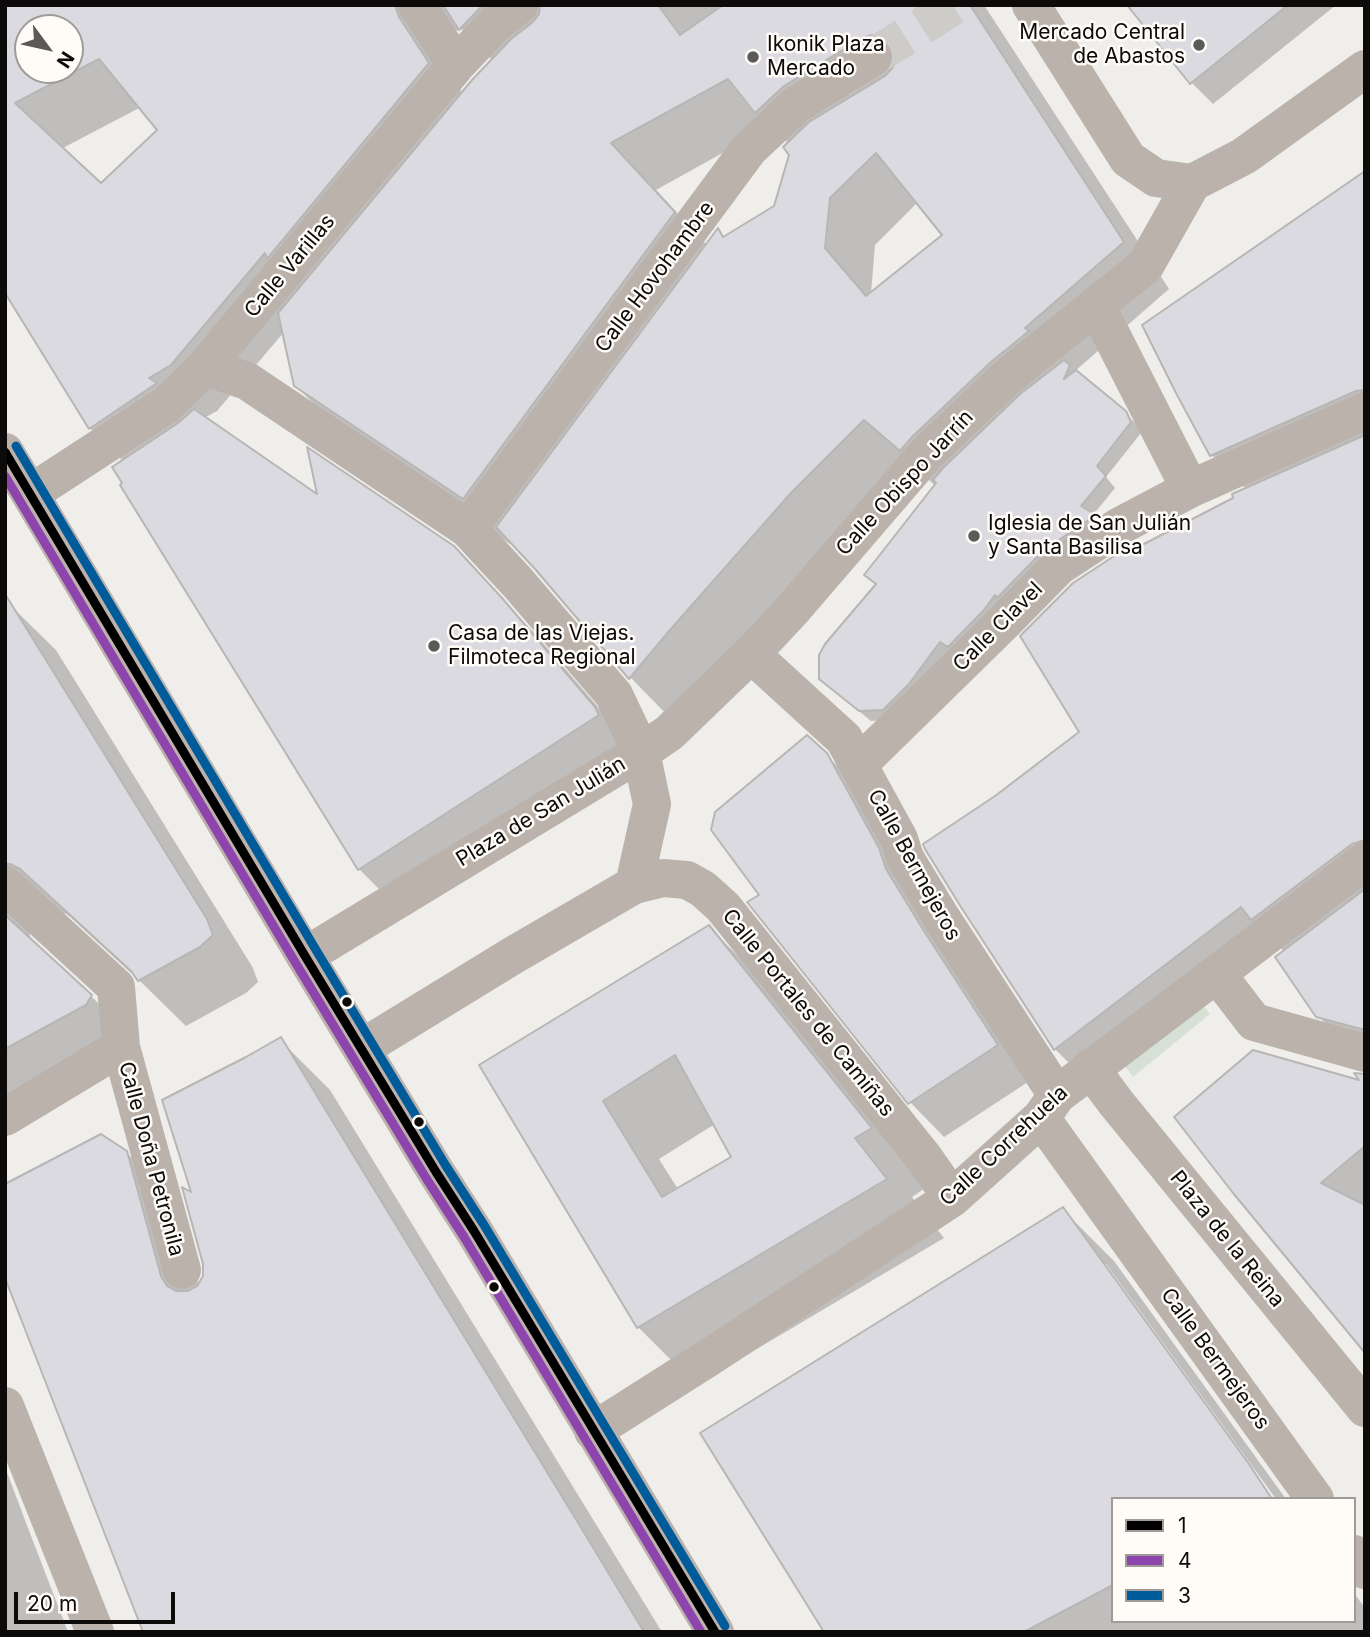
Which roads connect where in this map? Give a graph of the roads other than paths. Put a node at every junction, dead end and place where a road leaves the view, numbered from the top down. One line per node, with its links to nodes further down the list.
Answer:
1 (417, 5): 5 (street)
2 (519, 5): 5 (street, Calle Varillas)
3 (1031, 5): 7 (street)
4 (873, 57): 14 (street, Calle Hovohambre)
5 (456, 65): 9 (street, Calle Varillas)
6 (1365, 69): 7 (street)
7 (1192, 183): 8 (street, Calle Obispo Jarrín)
8 (1096, 305): 12 (street); 15 (street, Calle Obispo Jarrín)
9 (205, 368): 13 (street, Calle Varillas); 14 (street)
10 (1365, 411): 12 (street, Calle Clavel)
11 (5, 452): 13 (main road)
12 (1190, 489): 17 (street, Calle Clavel)
13 (31, 494): 21 (main road)
14 (468, 529): 16 (street)
15 (751, 654): 16 (street, Calle Obispo Jarrín); 17 (street, Calle Bermejeros)
16 (641, 752): 20 (street, Plaza de San Julián); 21 (street, Plaza de San Julián)
17 (858, 765): 27 (street, Calle Bermejeros)
18 (1365, 861): 22 (street, Calle Correhuela)
19 (5, 885): 23 (street, Calle Doña Petronila)
20 (634, 885): 24 (street); 29 (street, Calle Portales de Camiñas)
21 (306, 956): 24 (main road)
22 (1217, 974): 25 (street); 26 (street, Calle Correhuela)
23 (121, 1047): 28 (street); 30 (street, Calle Doña Petronila)
24 (362, 1048): 33 (main road)
25 (1365, 1053)
26 (1090, 1068): 27 (street, Calle Correhuela); 32 (street, Plaza de la Reina)
27 (1049, 1106): 29 (street, Calle Correhuela); 34 (street, Calle Bermejeros)
28 (5, 1118)
29 (953, 1198): 33 (street, Calle Correhuela)
30 (182, 1270)
31 (5, 1406): 35 (street)
32 (1365, 1408)
33 (593, 1431): 36 (main road)
34 (1314, 1497)
35 (95, 1632)
36 (715, 1632)

